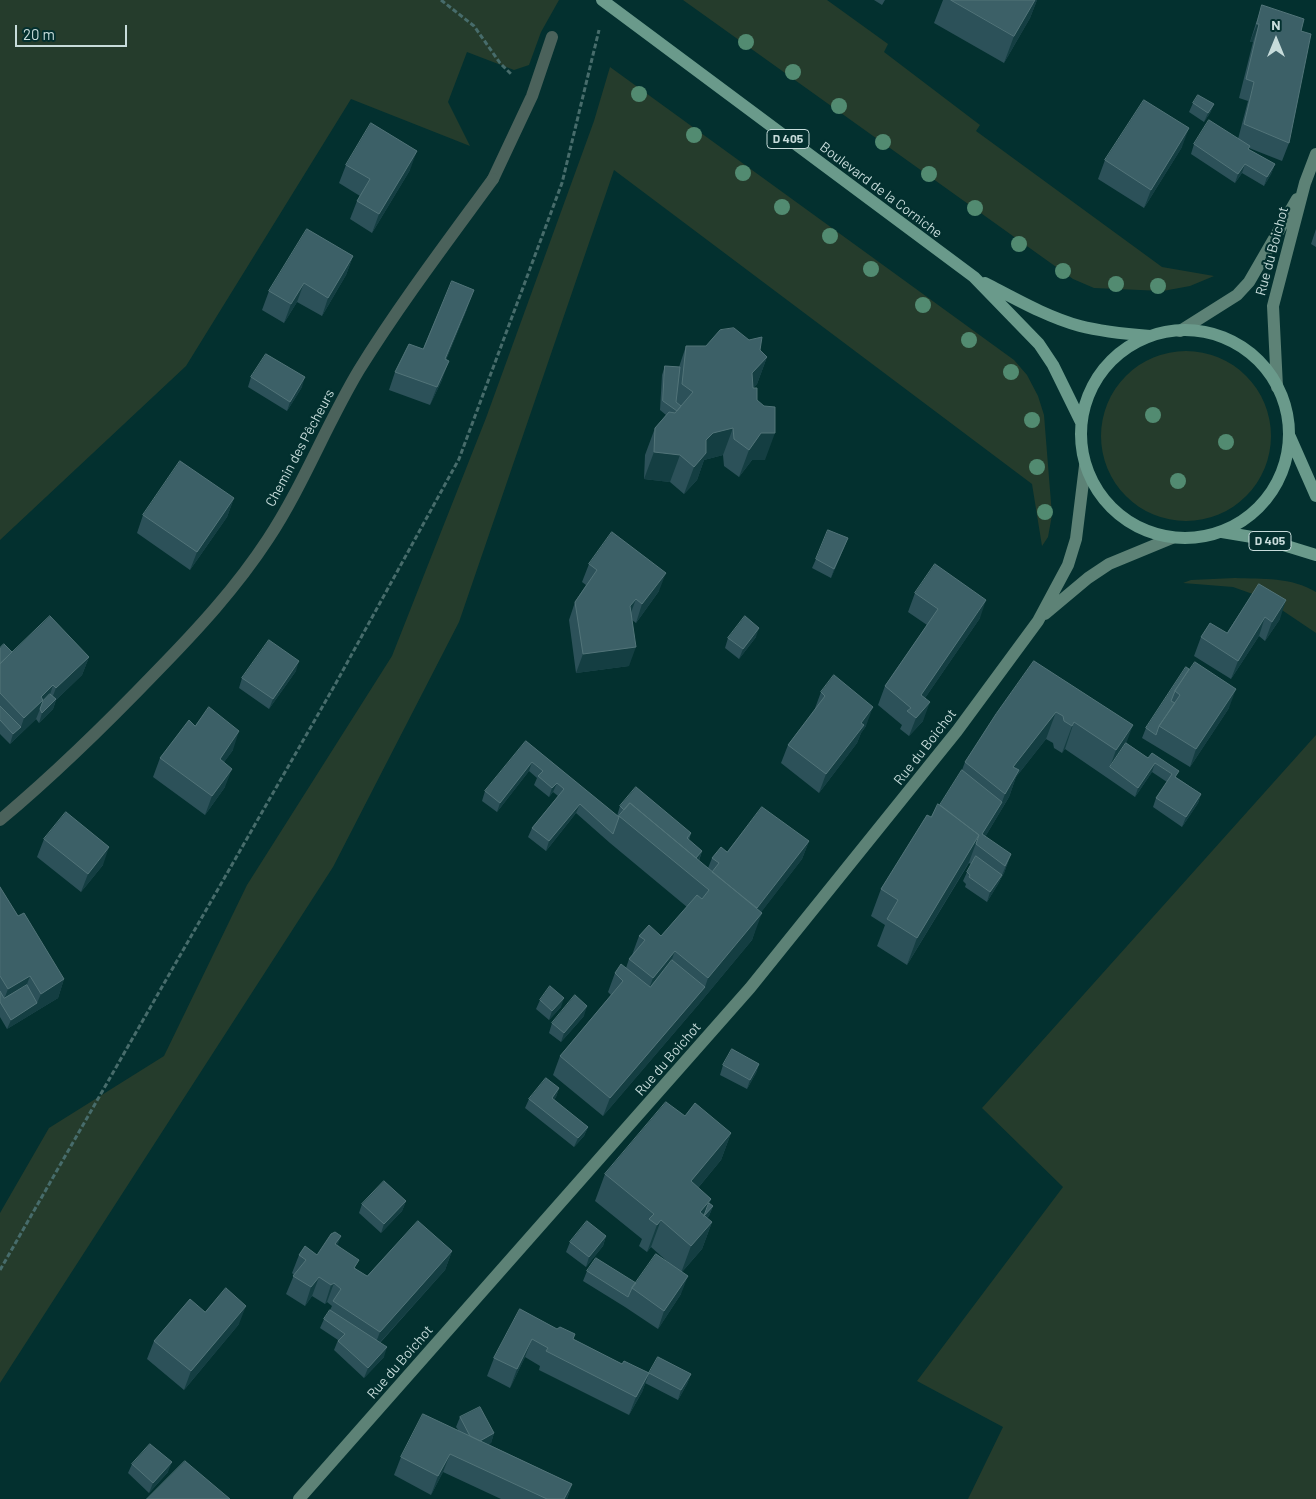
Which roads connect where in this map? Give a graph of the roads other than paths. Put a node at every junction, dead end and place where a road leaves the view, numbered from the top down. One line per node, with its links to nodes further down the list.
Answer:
1 (604, 1): 5 (main road, Boulevard de la Corniche / D 405)
2 (552, 36): 17 (street, Chemin des Pêcheurs)
3 (1316, 154): 4 (street, Rue du Boichot)
4 (1305, 183): 6 (street, Rue du Boichot); 8 (street, Rue du Boichot)
5 (974, 278): 7 (main road, Boulevard de la Corniche / D 405); 9 (main road, Boulevard de la Corniche / D 405)
6 (1180, 330): 7 (main road); 8 (main road)
7 (1150, 336): 9 (main road)
8 (1277, 387): 10 (main road)
9 (1081, 422): 11 (main road)
10 (1289, 434): 12 (main road); 13 (main road)
11 (1085, 466): 14 (main road); 16 (street, Rue du Boichot)
12 (1316, 496)
13 (1222, 532): 14 (main road); 15 (main road, D 405)
14 (1172, 538): 16 (street, Rue du Boichot)
15 (1316, 555)
16 (1038, 621): 18 (street, Rue du Boichot)
17 (0, 820)
18 (299, 1499)

